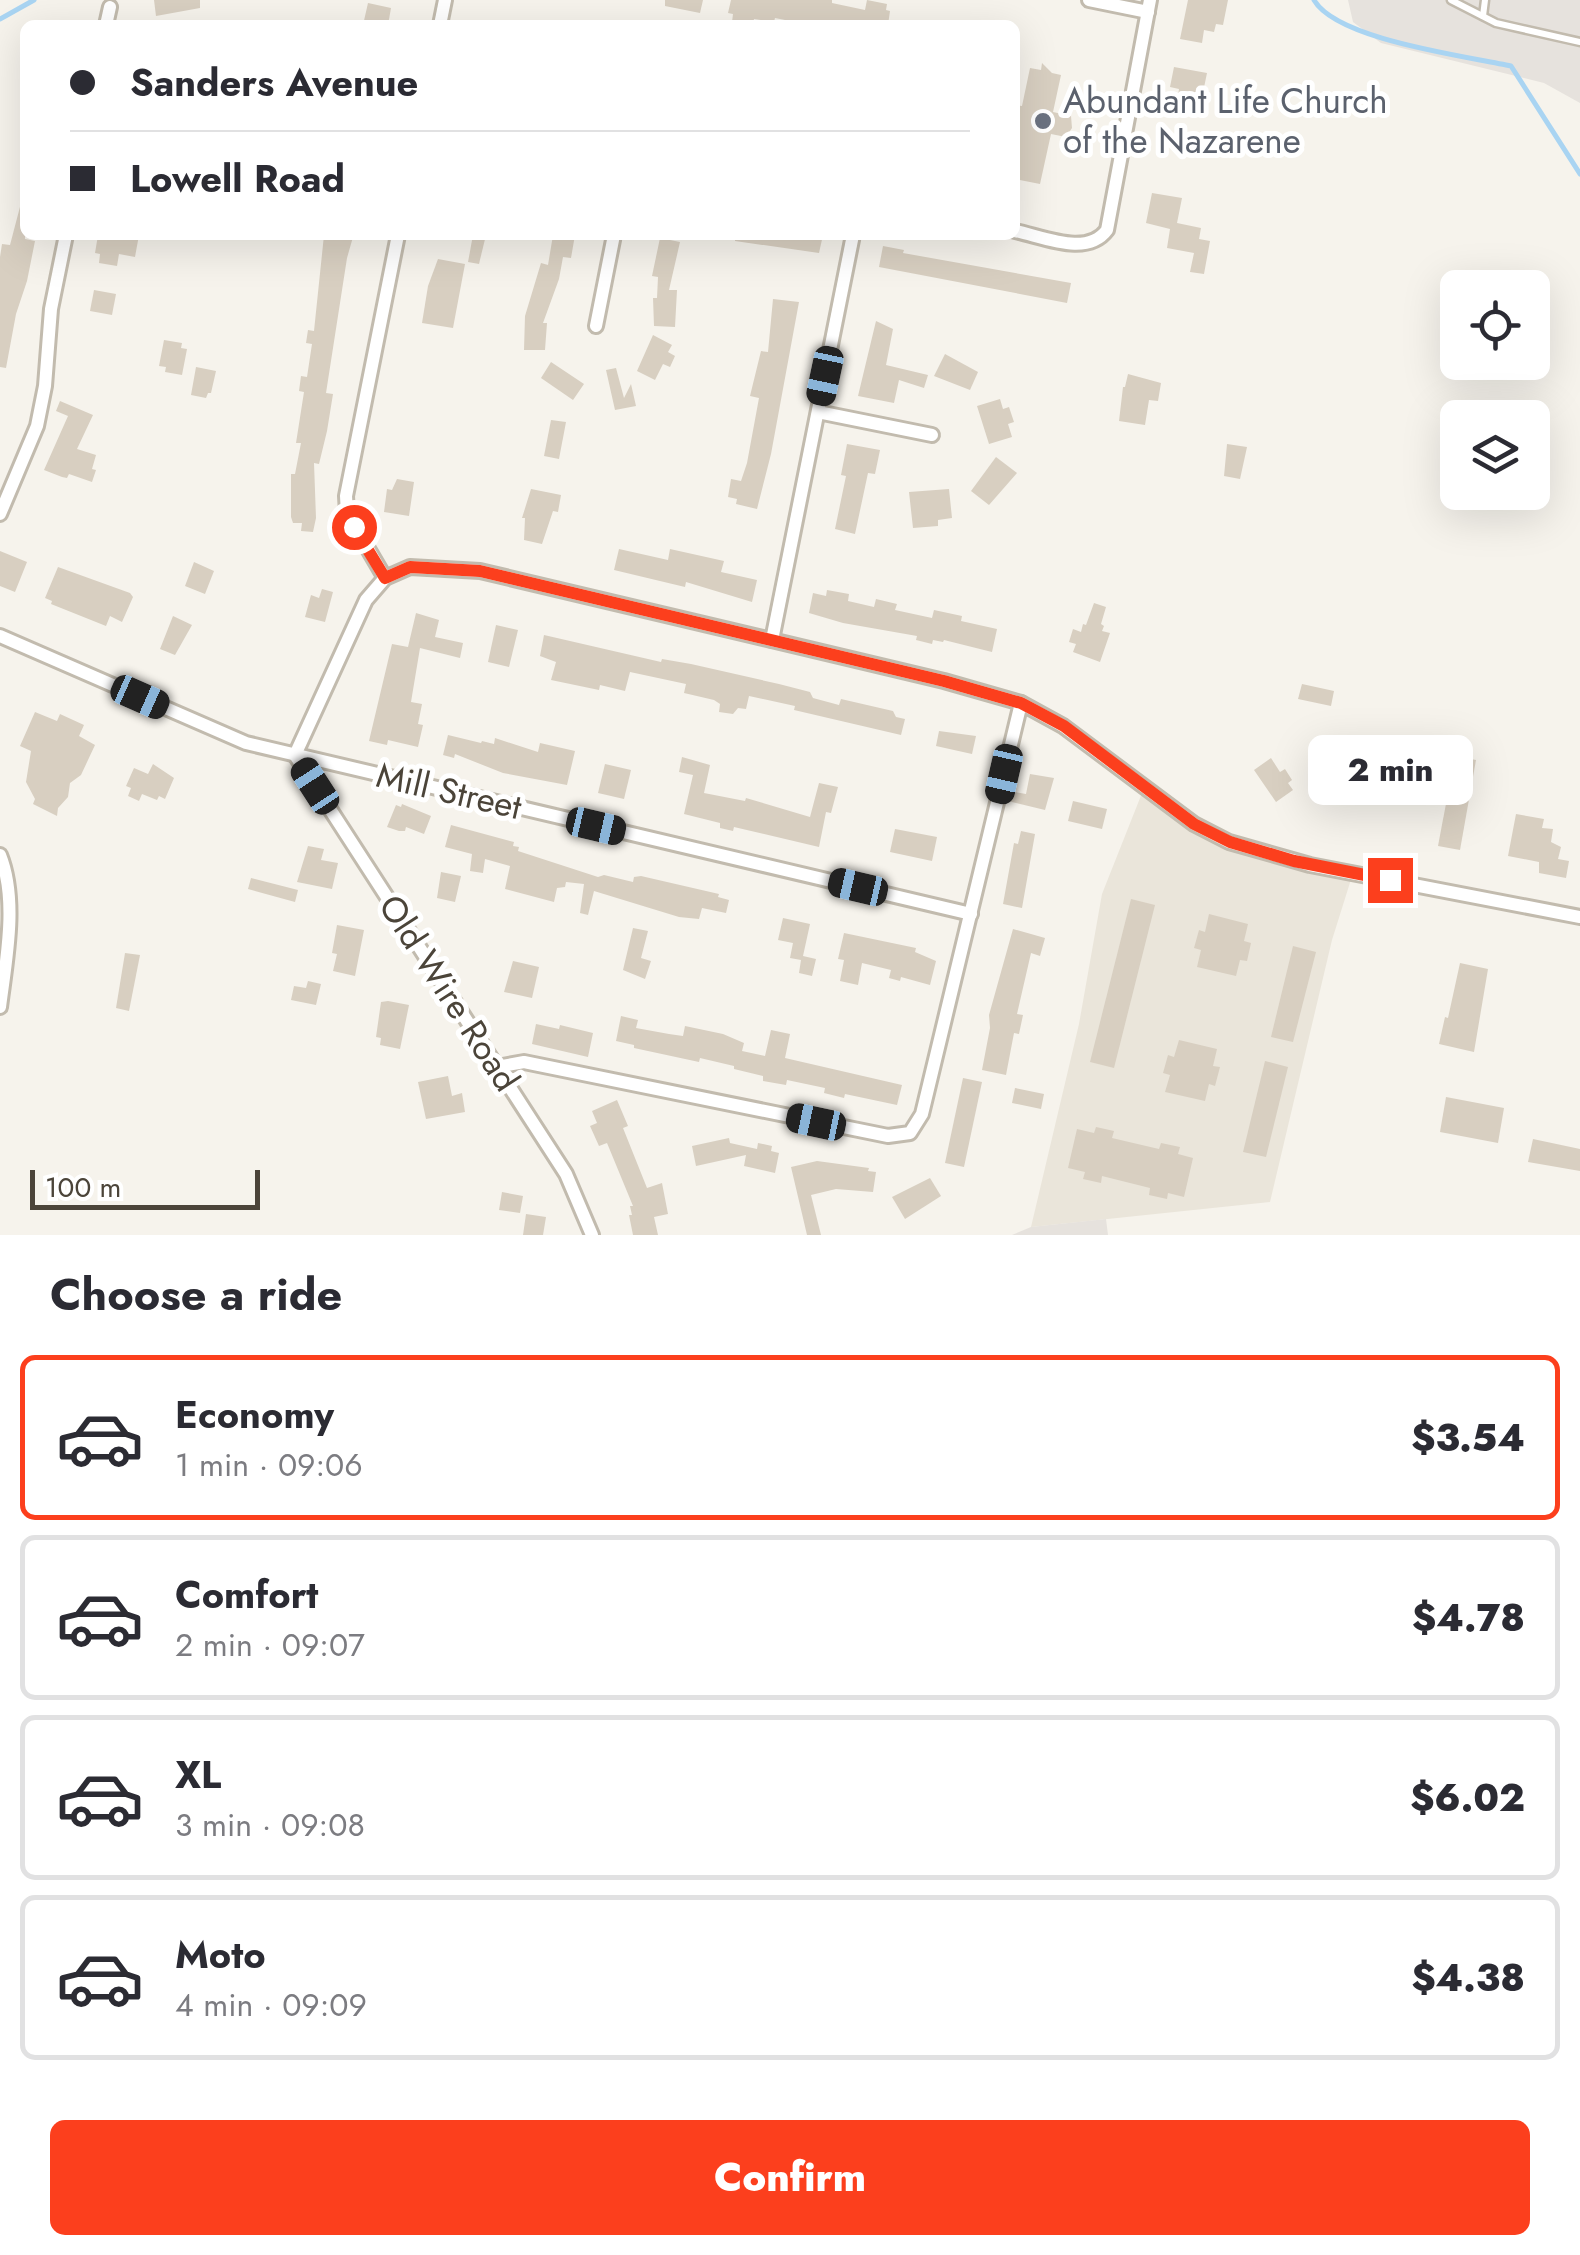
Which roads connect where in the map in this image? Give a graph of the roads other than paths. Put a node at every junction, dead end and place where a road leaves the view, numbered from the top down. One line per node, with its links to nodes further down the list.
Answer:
1 (1089, 0): 4 (street)
2 (1451, 0): 6 (lane)
3 (1485, 0): 6 (lane)
4 (1149, 6): 9 (street)
5 (110, 7): 7 (street)
6 (1482, 16): 8 (lane)
7 (107, 20)
8 (1580, 42)
9 (1020, 233)
10 (65, 240): 17 (street)
11 (397, 240): 18 (street)
12 (613, 240): 14 (street)
13 (852, 240): 15 (street)
14 (596, 326)
15 (818, 412): 16 (street); 20 (street)
16 (932, 434)
17 (0, 514)
18 (385, 578): 20 (street); 22 (street)
19 (0, 636): 22 (street, Mill Street)
20 (772, 640): 21 (street)
21 (1021, 703): 24 (street); 25 (street)
22 (295, 755): 24 (street, Mill Street); 27 (street, Old Wire Road)
23 (2, 862): 26 (street)
24 (971, 914): 27 (street)
25 (1580, 917)
26 (0, 1007)
27 (496, 1067): 28 (street, Old Wire Road)
28 (592, 1235)

